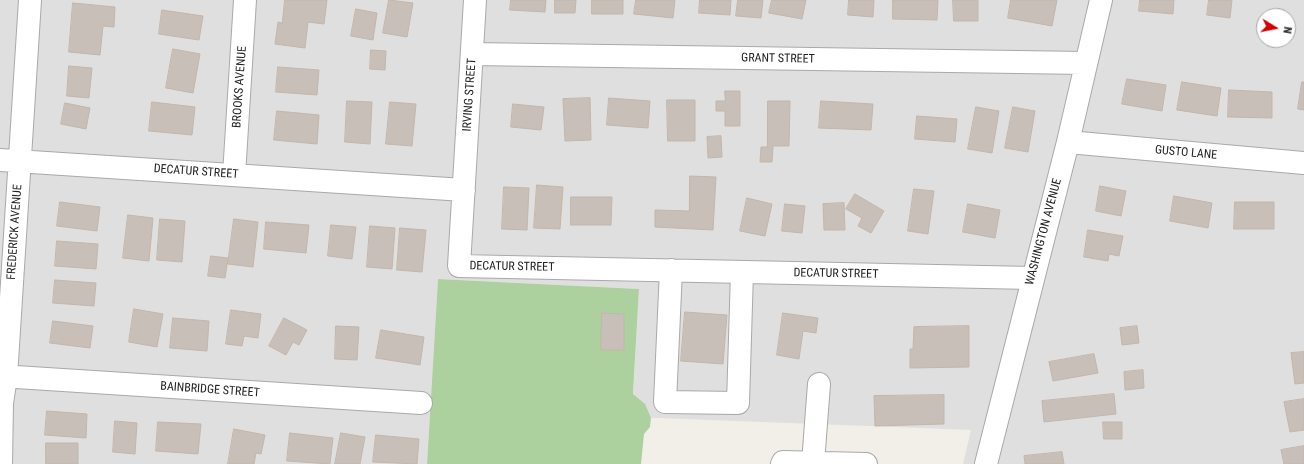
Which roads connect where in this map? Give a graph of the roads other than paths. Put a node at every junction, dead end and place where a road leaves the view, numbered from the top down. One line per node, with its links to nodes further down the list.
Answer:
1 (30, 0): 8 (street, FREDERICK AVENUE)
2 (245, 0): 10 (street, BROOKS AVENUE)
3 (475, 0): 5 (street, IRVING STREET)
4 (1100, 0): 6 (street, WASHINGTON AVENUE)
5 (472, 54): 6 (street, GRANT STREET); 11 (street, IRVING STREET)
6 (1085, 63): 7 (street, WASHINGTON AVENUE)
7 (1068, 142): 9 (street, GUSTO LANE); 14 (street, WASHINGTON AVENUE)
8 (10, 160): 10 (street, DECATUR STREET); 15 (street, FREDERICK AVENUE)
9 (1304, 163)
10 (234, 175): 11 (street, DECATUR STREET)
11 (464, 190): 12 (street, DECATUR STREET)
12 (671, 270): 13 (street, DECATUR STREET); 13 (street)
13 (742, 272): 14 (street, DECATUR STREET)
14 (1032, 278): 22 (street, WASHINGTON AVENUE)
15 (3, 377): 17 (street, BAINBRIDGE STREET); 19 (street, FREDERICK AVENUE)
16 (819, 384): 18 (street)
17 (420, 403)
18 (813, 463): 20 (street); 21 (street)
19 (1, 464)
20 (782, 464)
21 (866, 464)
22 (986, 464)

